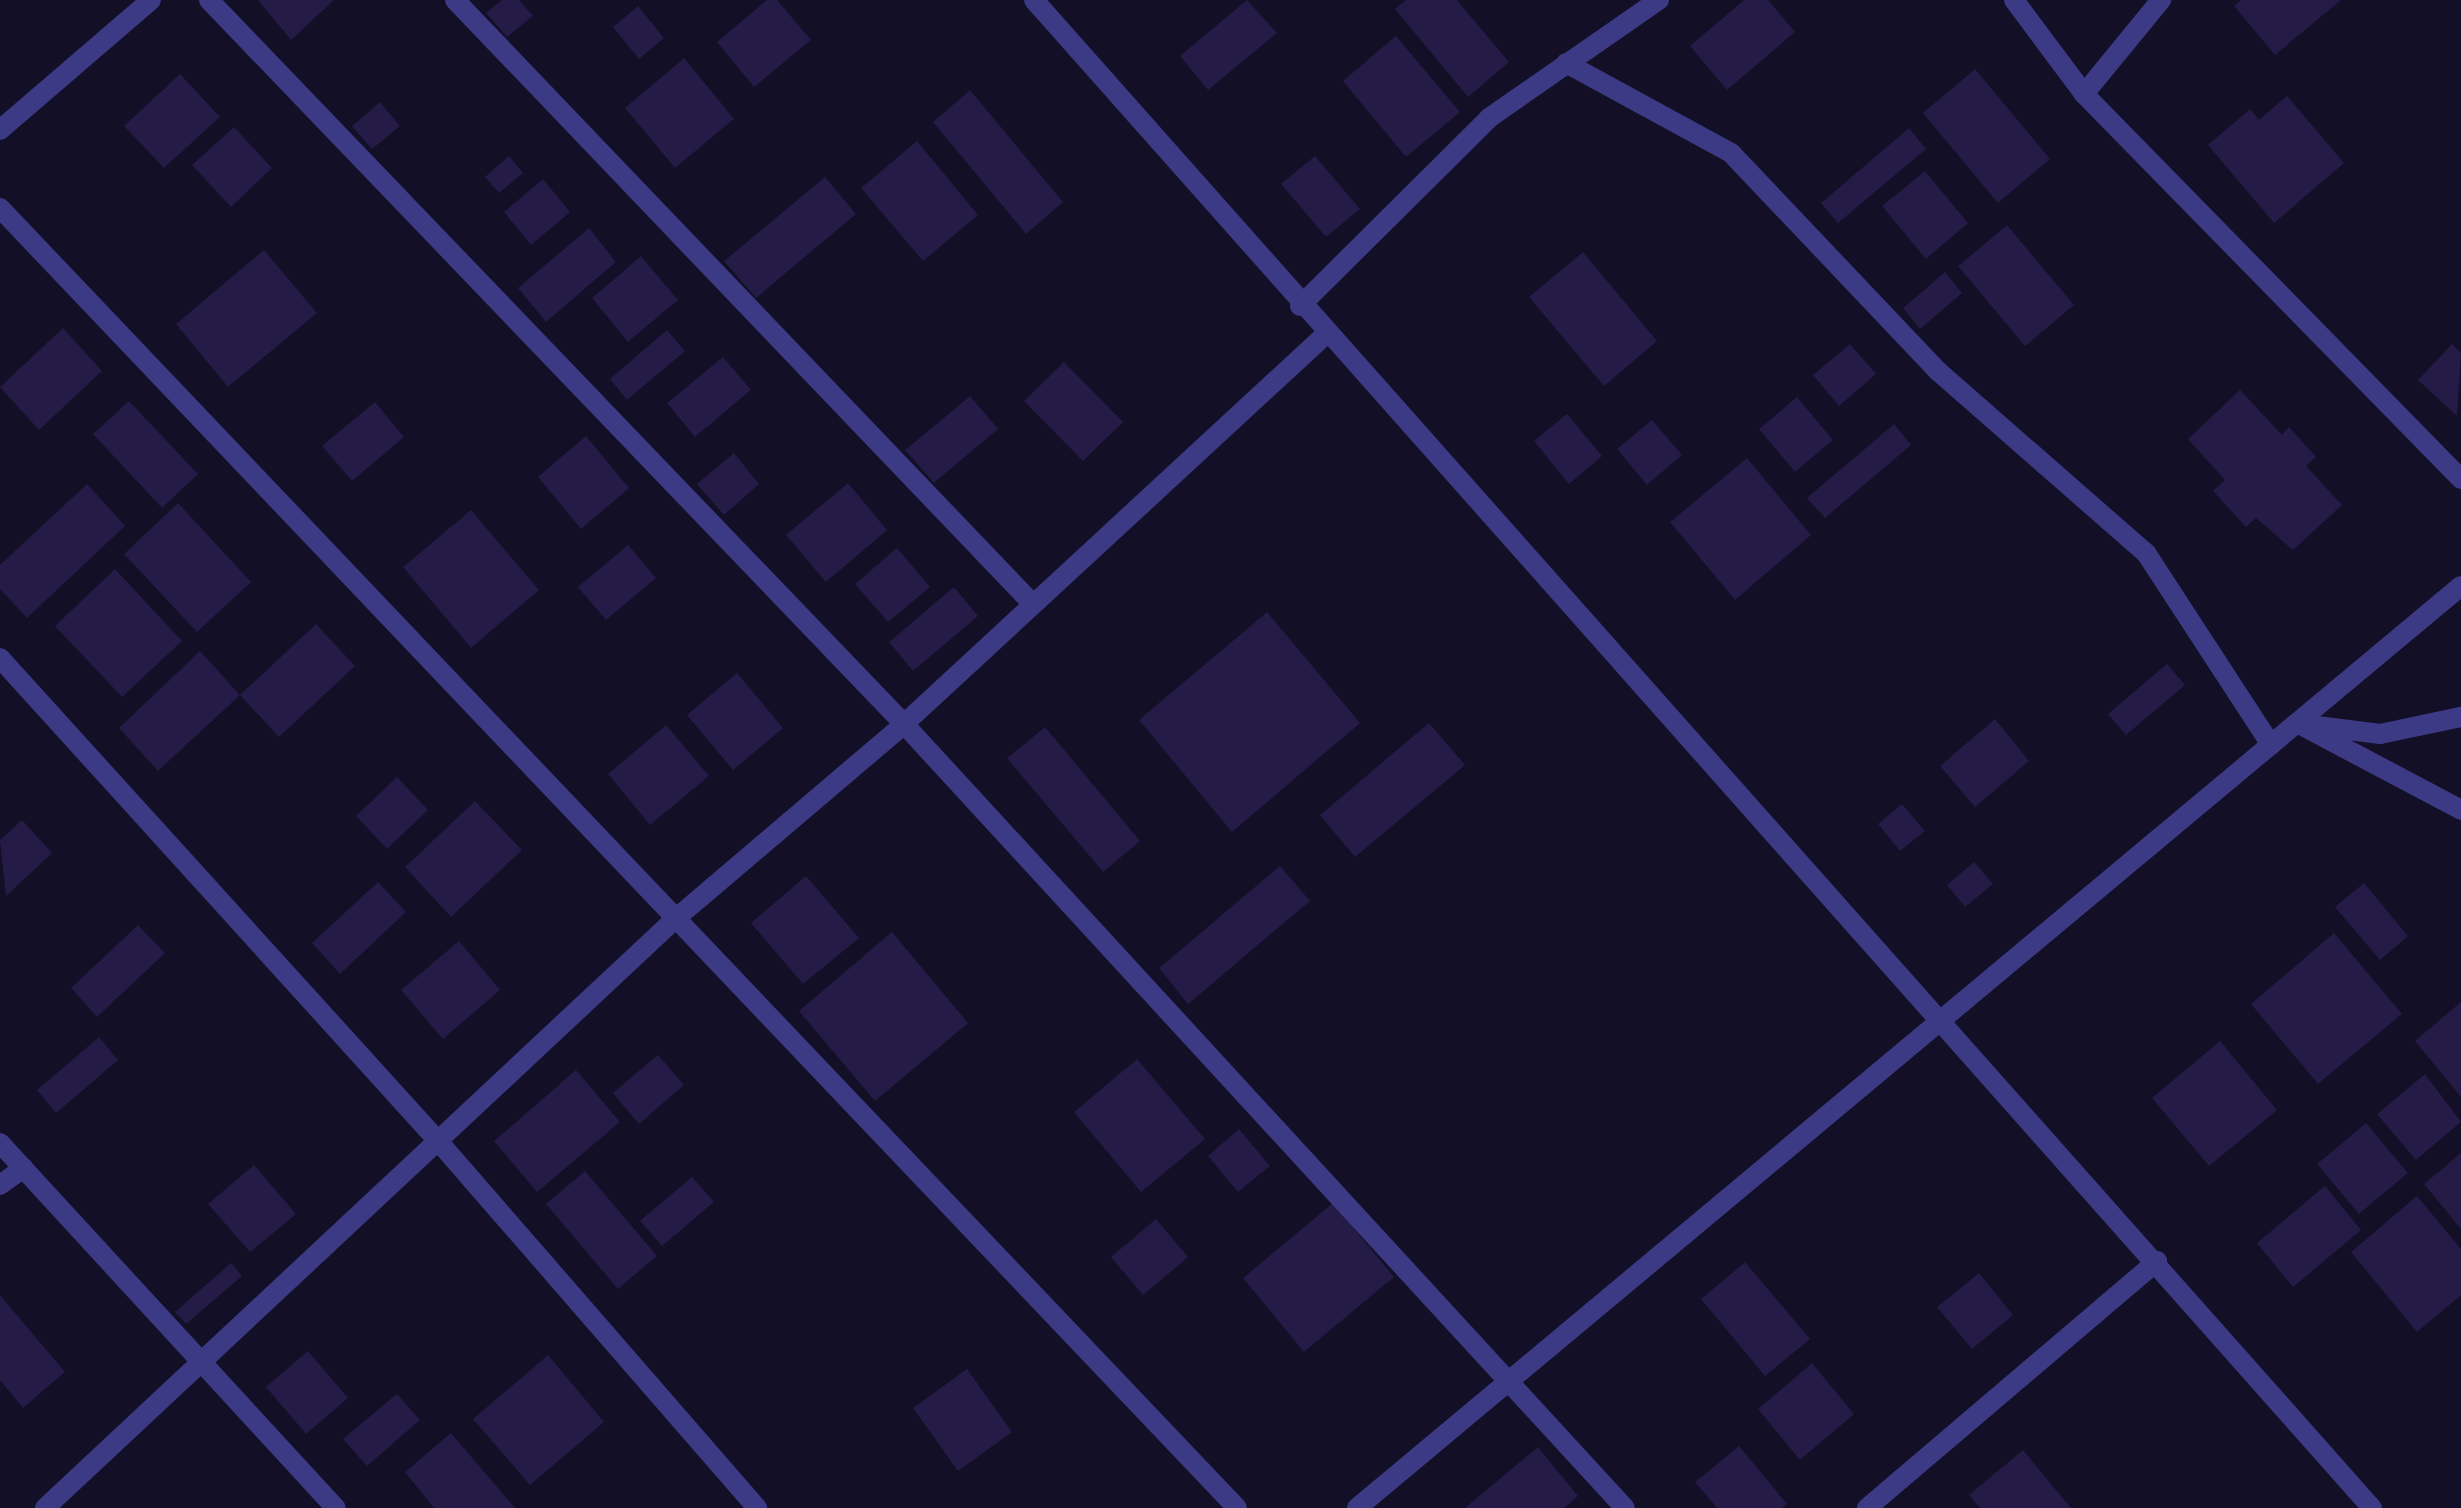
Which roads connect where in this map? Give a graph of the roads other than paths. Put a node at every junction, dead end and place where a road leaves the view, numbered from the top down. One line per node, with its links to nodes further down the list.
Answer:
1 (151, 0): 10 (street)
2 (209, 0): 20 (street)
3 (455, 0): 16 (street)
4 (1034, 0): 12 (street)
5 (1659, 0): 8 (street)
6 (2014, 0): 9 (street)
7 (2161, 0): 9 (street)
8 (1566, 63): 12 (street); 21 (street)
9 (2084, 94): 14 (street)
10 (0, 130)
11 (0, 208): 23 (street)
12 (1300, 306): 13 (street)
13 (1325, 335): 16 (street); 24 (street)
14 (2461, 479)
15 (2461, 586): 19 (street)
16 (1030, 601): 20 (street)
17 (0, 658): 25 (street)
18 (2458, 713): 19 (street)
19 (2297, 723): 21 (street); 22 (street)
20 (904, 724): 23 (street); 31 (street)
21 (2271, 745): 24 (street)
22 (2461, 810)
23 (674, 920): 25 (street); 35 (street)
24 (1943, 1019): 29 (street); 31 (street)
25 (439, 1142): 30 (street); 34 (street)
26 (0, 1143): 27 (street)
27 (23, 1168): 28 (street); 30 (street)
28 (0, 1185)
29 (2157, 1261): 38 (street); 39 (street)
30 (197, 1359): 32 (street); 33 (street)
31 (1511, 1379): 36 (street); 37 (street)
32 (45, 1508)
33 (336, 1508)
34 (757, 1508)
35 (1237, 1508)
36 (1357, 1508)
37 (1625, 1508)
38 (1867, 1508)
39 (2372, 1508)

